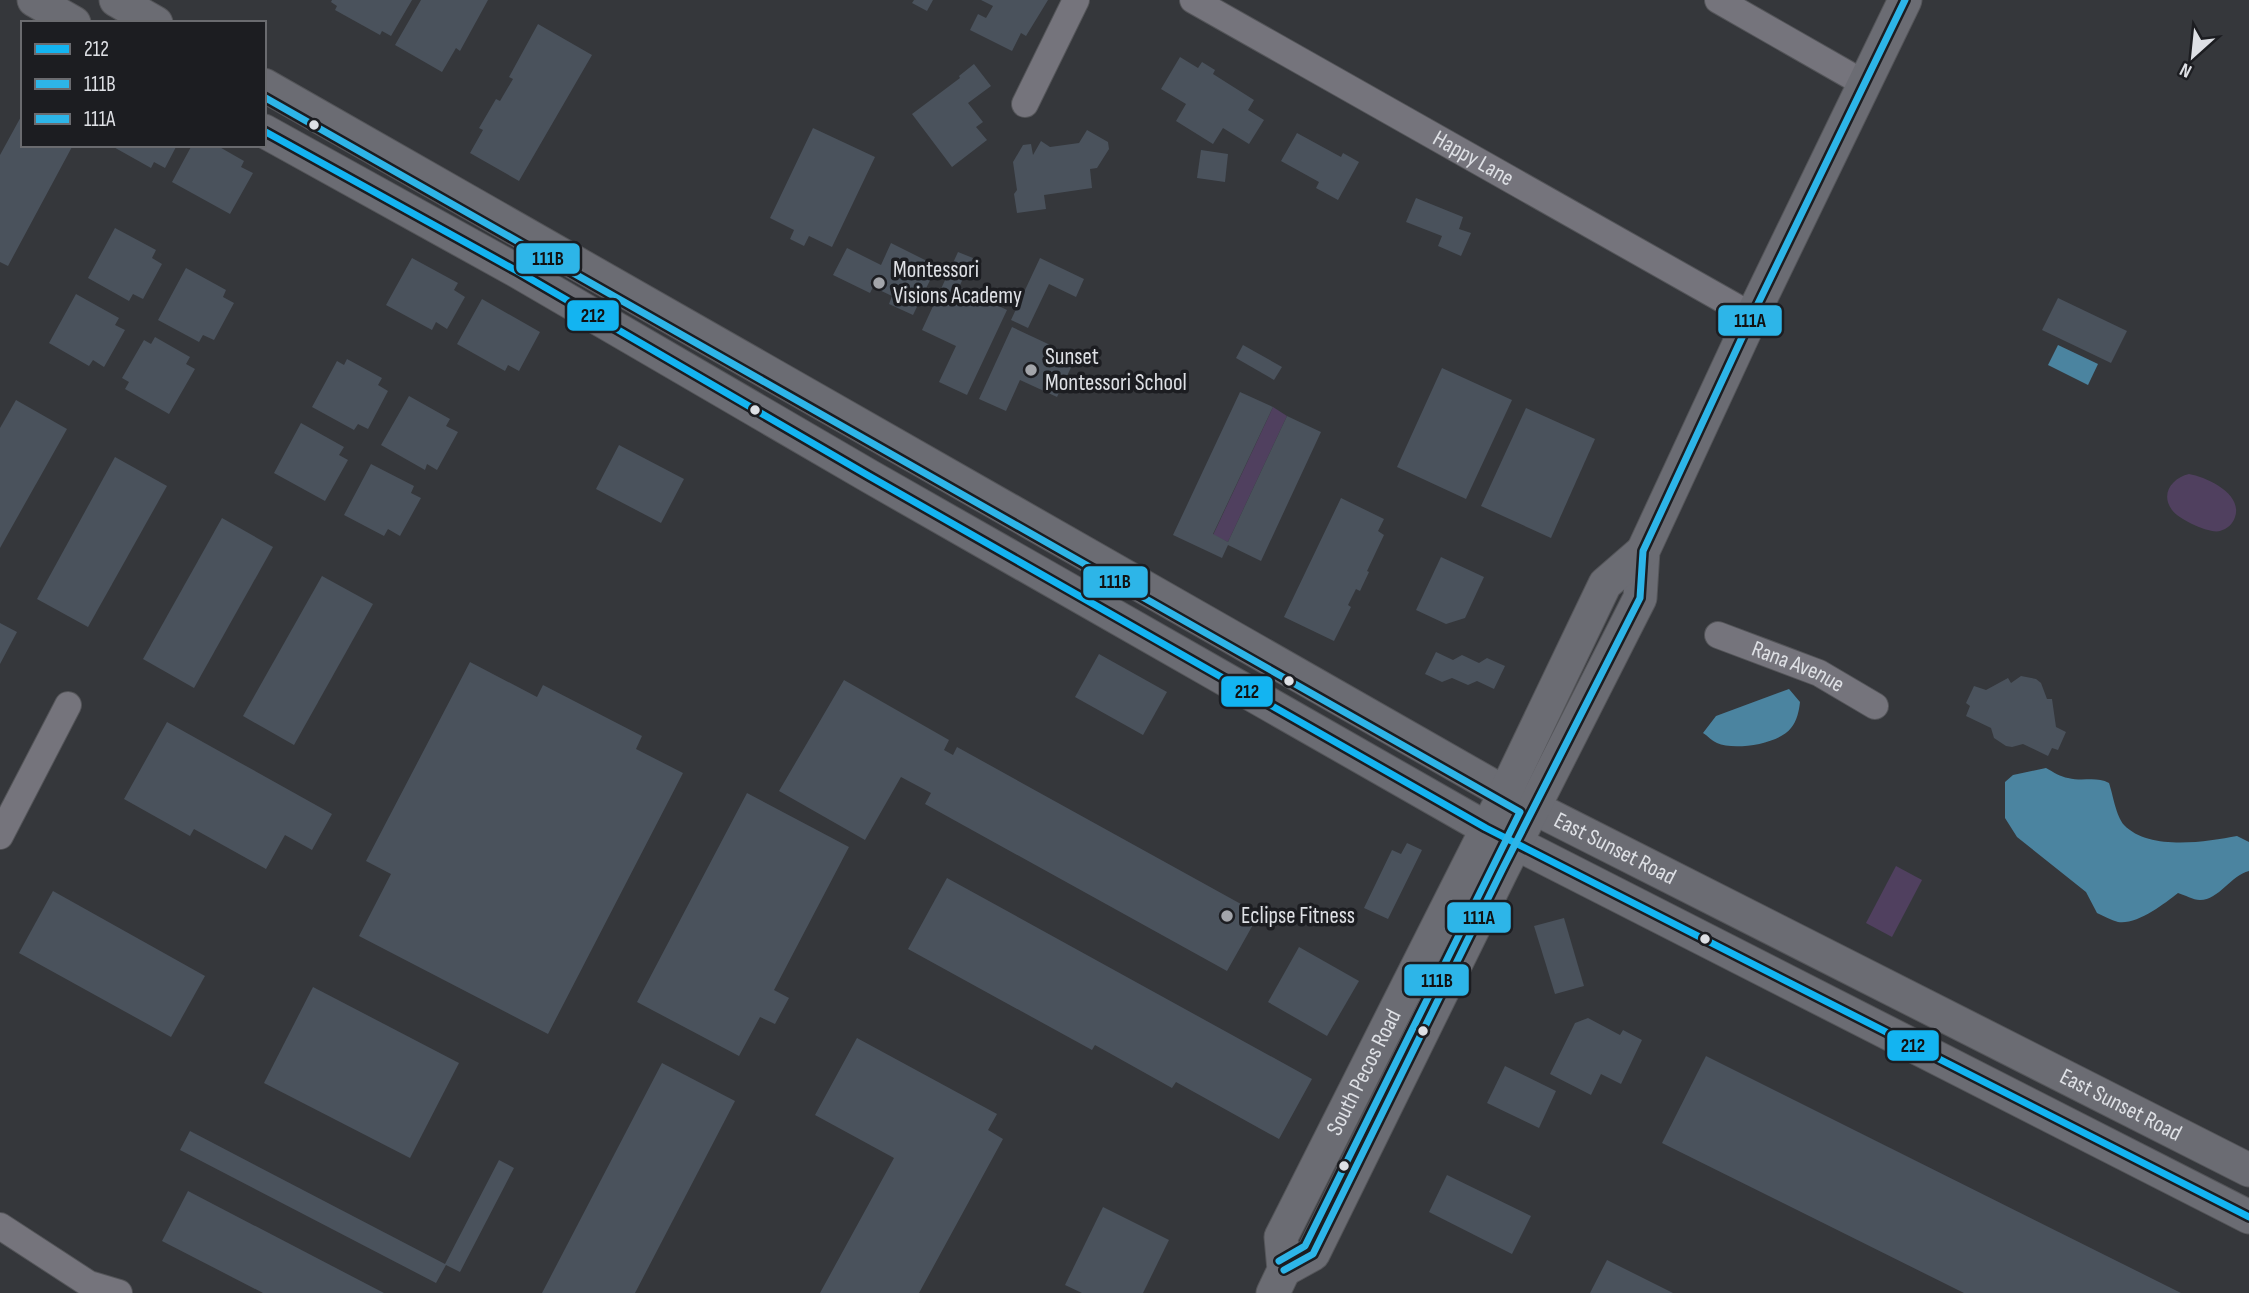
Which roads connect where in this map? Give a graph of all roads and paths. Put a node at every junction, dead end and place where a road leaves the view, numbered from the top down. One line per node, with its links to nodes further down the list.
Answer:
1 (116, 0): 8 (main road)
2 (1076, 0): 11 (street)
3 (1193, 0): 14 (street, Happy Lane)
4 (1718, 0): 9 (street)
5 (1905, 0): 9 (main road, South Pecos Road)
6 (43, 2): 7 (main road)
7 (71, 21)
8 (153, 21)
9 (1865, 84): 14 (main road, South Pecos Road)
10 (266, 86): 13 (main road, East Sunset Road)
11 (1025, 104)
12 (266, 132): 15 (main road, East Sunset Road)
13 (617, 286): 15 (main road); 17 (main road, East Sunset Road)
14 (1752, 316): 18 (main road, South Pecos Road)
15 (600, 319): 16 (main road, East Sunset Road)
16 (924, 507): 17 (main road); 19 (main road, East Sunset Road)
17 (1046, 531): 20 (main road, East Sunset Road)
18 (1643, 551): 24 (main road, South Pecos Road); 25 (main road, South Pecos Road)
19 (1045, 576): 20 (main road); 26 (main road, East Sunset Road)
20 (1204, 621): 24 (main road, East Sunset Road)
21 (1718, 635): 23 (street, Rana Avenue)
22 (68, 705): 27 (street)
23 (1875, 705)
24 (1505, 793): 25 (main road, East Sunset Road); 26 (main road, South Pecos Road)
25 (1534, 808): 28 (main road, South Pecos Road); 30 (main road, East Sunset Road)
26 (1486, 828): 28 (main road, East Sunset Road); 36 (main road, South Pecos Road)
27 (0, 836)
28 (1517, 843): 29 (main road, East Sunset Road); 36 (main road, South Pecos Road)
29 (1880, 1028): 30 (main road); 31 (main road, East Sunset Road)
30 (2096, 1093): 32 (main road, East Sunset Road)
31 (2078, 1130): 33 (main road); 34 (main road, East Sunset Road)
32 (2249, 1170)
33 (2249, 1182)
34 (2249, 1217)
35 (0, 1226): 37 (street)
36 (1278, 1282)
37 (86, 1288): 38 (street)
38 (119, 1293)

